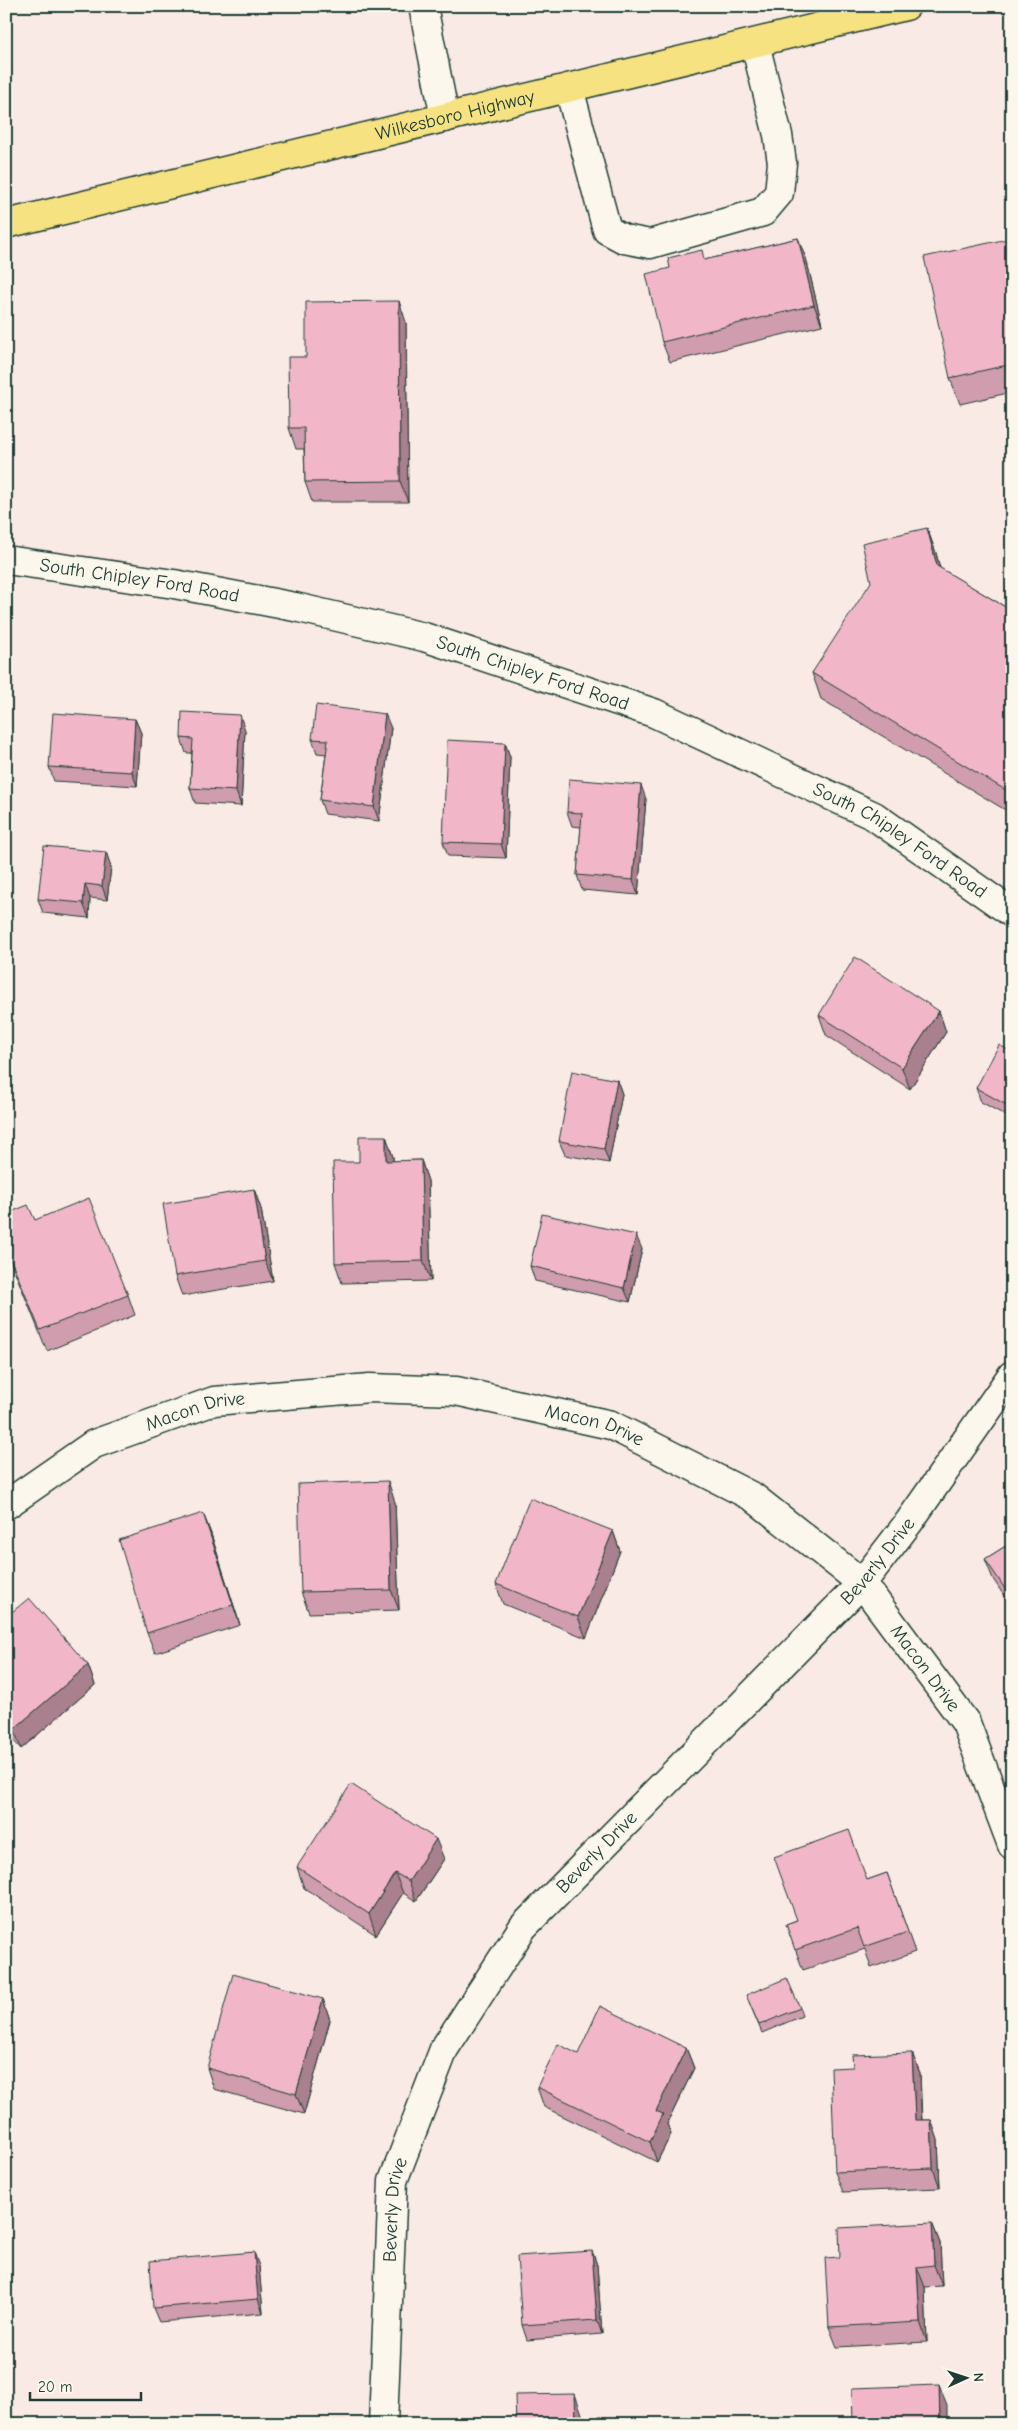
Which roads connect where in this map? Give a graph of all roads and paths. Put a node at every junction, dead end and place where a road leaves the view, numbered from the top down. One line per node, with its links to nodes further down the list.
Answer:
1 (423, 6): 5 (street)
2 (906, 6): 3 (main road, Wilkesboro Highway)
3 (755, 44): 4 (main road, Wilkesboro Highway); 4 (street)
4 (569, 88): 5 (main road, Wilkesboro Highway)
5 (446, 118): 6 (main road, Wilkesboro Highway)
6 (6, 224)
7 (6, 560): 8 (street, South Chipley Ford Road)
8 (1012, 913)
9 (1012, 1375): 11 (street, Beverly Drive)
10 (6, 1505): 11 (street, Macon Drive)
11 (862, 1583): 12 (street, Macon Drive); 13 (street, Beverly Drive)
12 (1012, 1845)
13 (383, 2424)

